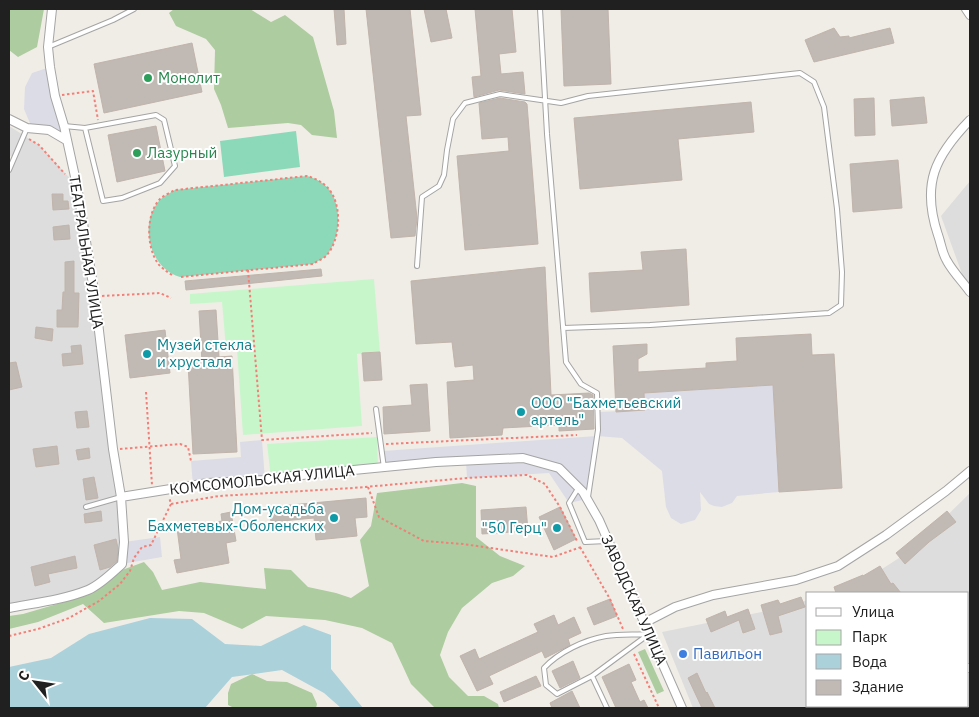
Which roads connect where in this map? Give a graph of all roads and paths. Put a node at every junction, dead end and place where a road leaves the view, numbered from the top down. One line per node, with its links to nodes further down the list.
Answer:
1 (52, 9): 6 (street, ТЕАТРАЛЬНАЯ УЛИЦА)
2 (134, 9): 6 (lane)
3 (540, 9): 8 (lane)
4 (966, 9): 5 (street)
5 (970, 15)
6 (48, 47): 7 (street, ТЕАТРАЛЬНАЯ УЛИЦА)
7 (55, 96): 11 (street, ТЕАТРАЛЬНАЯ УЛИЦА); 12 (path)
8 (545, 102): 18 (lane); 25 (lane); 25 (lane)
9 (9, 120): 14 (street)
10 (970, 120): 22 (street)
11 (64, 126): 13 (lane); 15 (street, ТЕАТРАЛЬНАЯ УЛИЦА)
12 (98, 126): 13 (lane); 13 (lane)
13 (85, 128)
14 (25, 132): 15 (street); 16 (lane); 17 (path)
15 (66, 140): 17 (street, ТЕАТРАЛЬНАЯ УЛИЦА)
16 (9, 170)
17 (76, 186): 23 (street, ТЕАТРАЛЬНАЯ УЛИЦА)
18 (416, 266)
19 (248, 270): 20 (path); 21 (path); 28 (path)
20 (172, 275)
21 (180, 277)
22 (970, 292)
23 (95, 297): 24 (path); 32 (street, ТЕАТРАЛЬНАЯ УЛИЦА)
24 (171, 298)
25 (563, 328): 38 (lane)
26 (146, 392): 31 (path)
27 (376, 409): 28 (lane)
28 (380, 433): 30 (lane)
29 (577, 434): 30 (path)
30 (381, 444): 34 (lane)
31 (150, 446): 32 (path); 33 (path); 37 (path)
32 (113, 449): 39 (street, ТЕАТРАЛЬНАЯ УЛИЦА)
33 (191, 461)
34 (384, 468): 37 (street, КОМСОМОЛЬСКАЯ УЛИЦА); 38 (street, КОМСОМОЛЬСКАЯ УЛИЦА)
35 (970, 471): 45 (street)
36 (368, 487): 40 (path); 43 (path); 43 (path)
37 (153, 492): 39 (street, КОМСОМОЛЬСКАЯ УЛИЦА)
38 (583, 493): 42 (street, ЗАВОДСКАЯ УЛИЦА); 42 (lane)
39 (121, 497): 41 (lane); 44 (street)
40 (171, 504)
41 (86, 507)
42 (607, 541): 45 (street, ЗАВОДСКАЯ УЛИЦА)
43 (581, 547): 47 (path)
44 (9, 608)
45 (644, 623): 46 (street, ЗАВОДСКАЯ УЛИЦА)
46 (649, 634): 47 (lane); 48 (lane); 52 (street, ЗАВОДСКАЯ УЛИЦА)
47 (626, 635): 49 (lane)
48 (631, 646): 49 (lane); 51 (path)
49 (592, 676): 50 (lane)
50 (607, 708)
51 (659, 708)
52 (682, 708)

